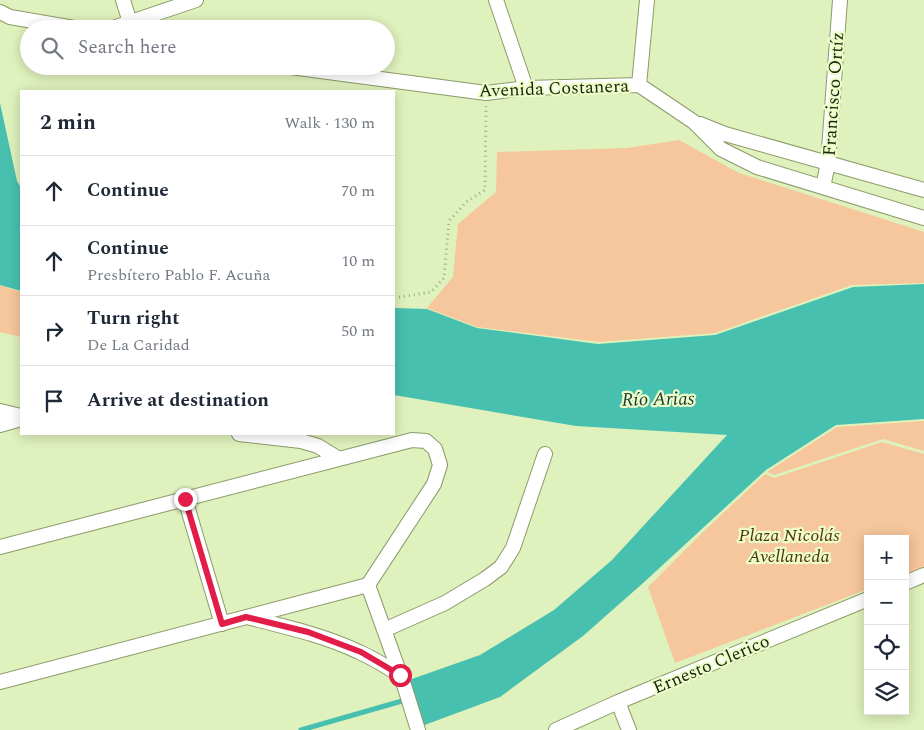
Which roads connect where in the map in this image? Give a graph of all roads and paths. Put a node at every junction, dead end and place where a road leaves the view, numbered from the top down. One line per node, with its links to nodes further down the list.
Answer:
1 (123, 0): 8 (street)
2 (196, 0): 9 (street)
3 (496, 0): 12 (street)
4 (647, 0): 11 (street)
5 (840, 0): 15 (street, Francisco Ortíz)
6 (5, 15): 7 (street)
7 (32, 20)
8 (129, 20)
9 (144, 20)
10 (351, 75): 13 (street, Avenida Costanera)
11 (639, 85): 12 (street, Avenida Costanera); 14 (street, Avenida Costanera)
12 (526, 88): 13 (street, Avenida Costanera)
13 (486, 93): 19 (path)
14 (694, 122): 15 (street, Avenida Costanera); 16 (street, Avenida Costanera)
15 (828, 163): 16 (street, Francisco Ortíz); 17 (street, Avenida Costanera)
16 (823, 187): 18 (street, Avenida Costanera)
17 (924, 190)
18 (924, 218)
19 (395, 298)
20 (0, 411): 21 (street)
21 (20, 416)
22 (20, 420): 23 (street)
23 (0, 425)
24 (248, 435): 26 (street)
25 (545, 454): 35 (street)
26 (339, 459): 27 (street); 31 (street)
27 (185, 499): 28 (street); 34 (street)
28 (0, 547)
29 (924, 576): 30 (street)
30 (909, 582)
31 (368, 585): 33 (street); 35 (street)
32 (864, 601): 38 (street, Ernesto Clerico)
33 (246, 617): 34 (street); 36 (street)
34 (222, 624): 37 (street)
35 (384, 630): 36 (street)
36 (402, 681): 39 (street)
37 (0, 682)
38 (618, 702): 40 (street, Ernesto Clerico); 41 (street)
39 (417, 727)
40 (556, 730)
41 (629, 730)

